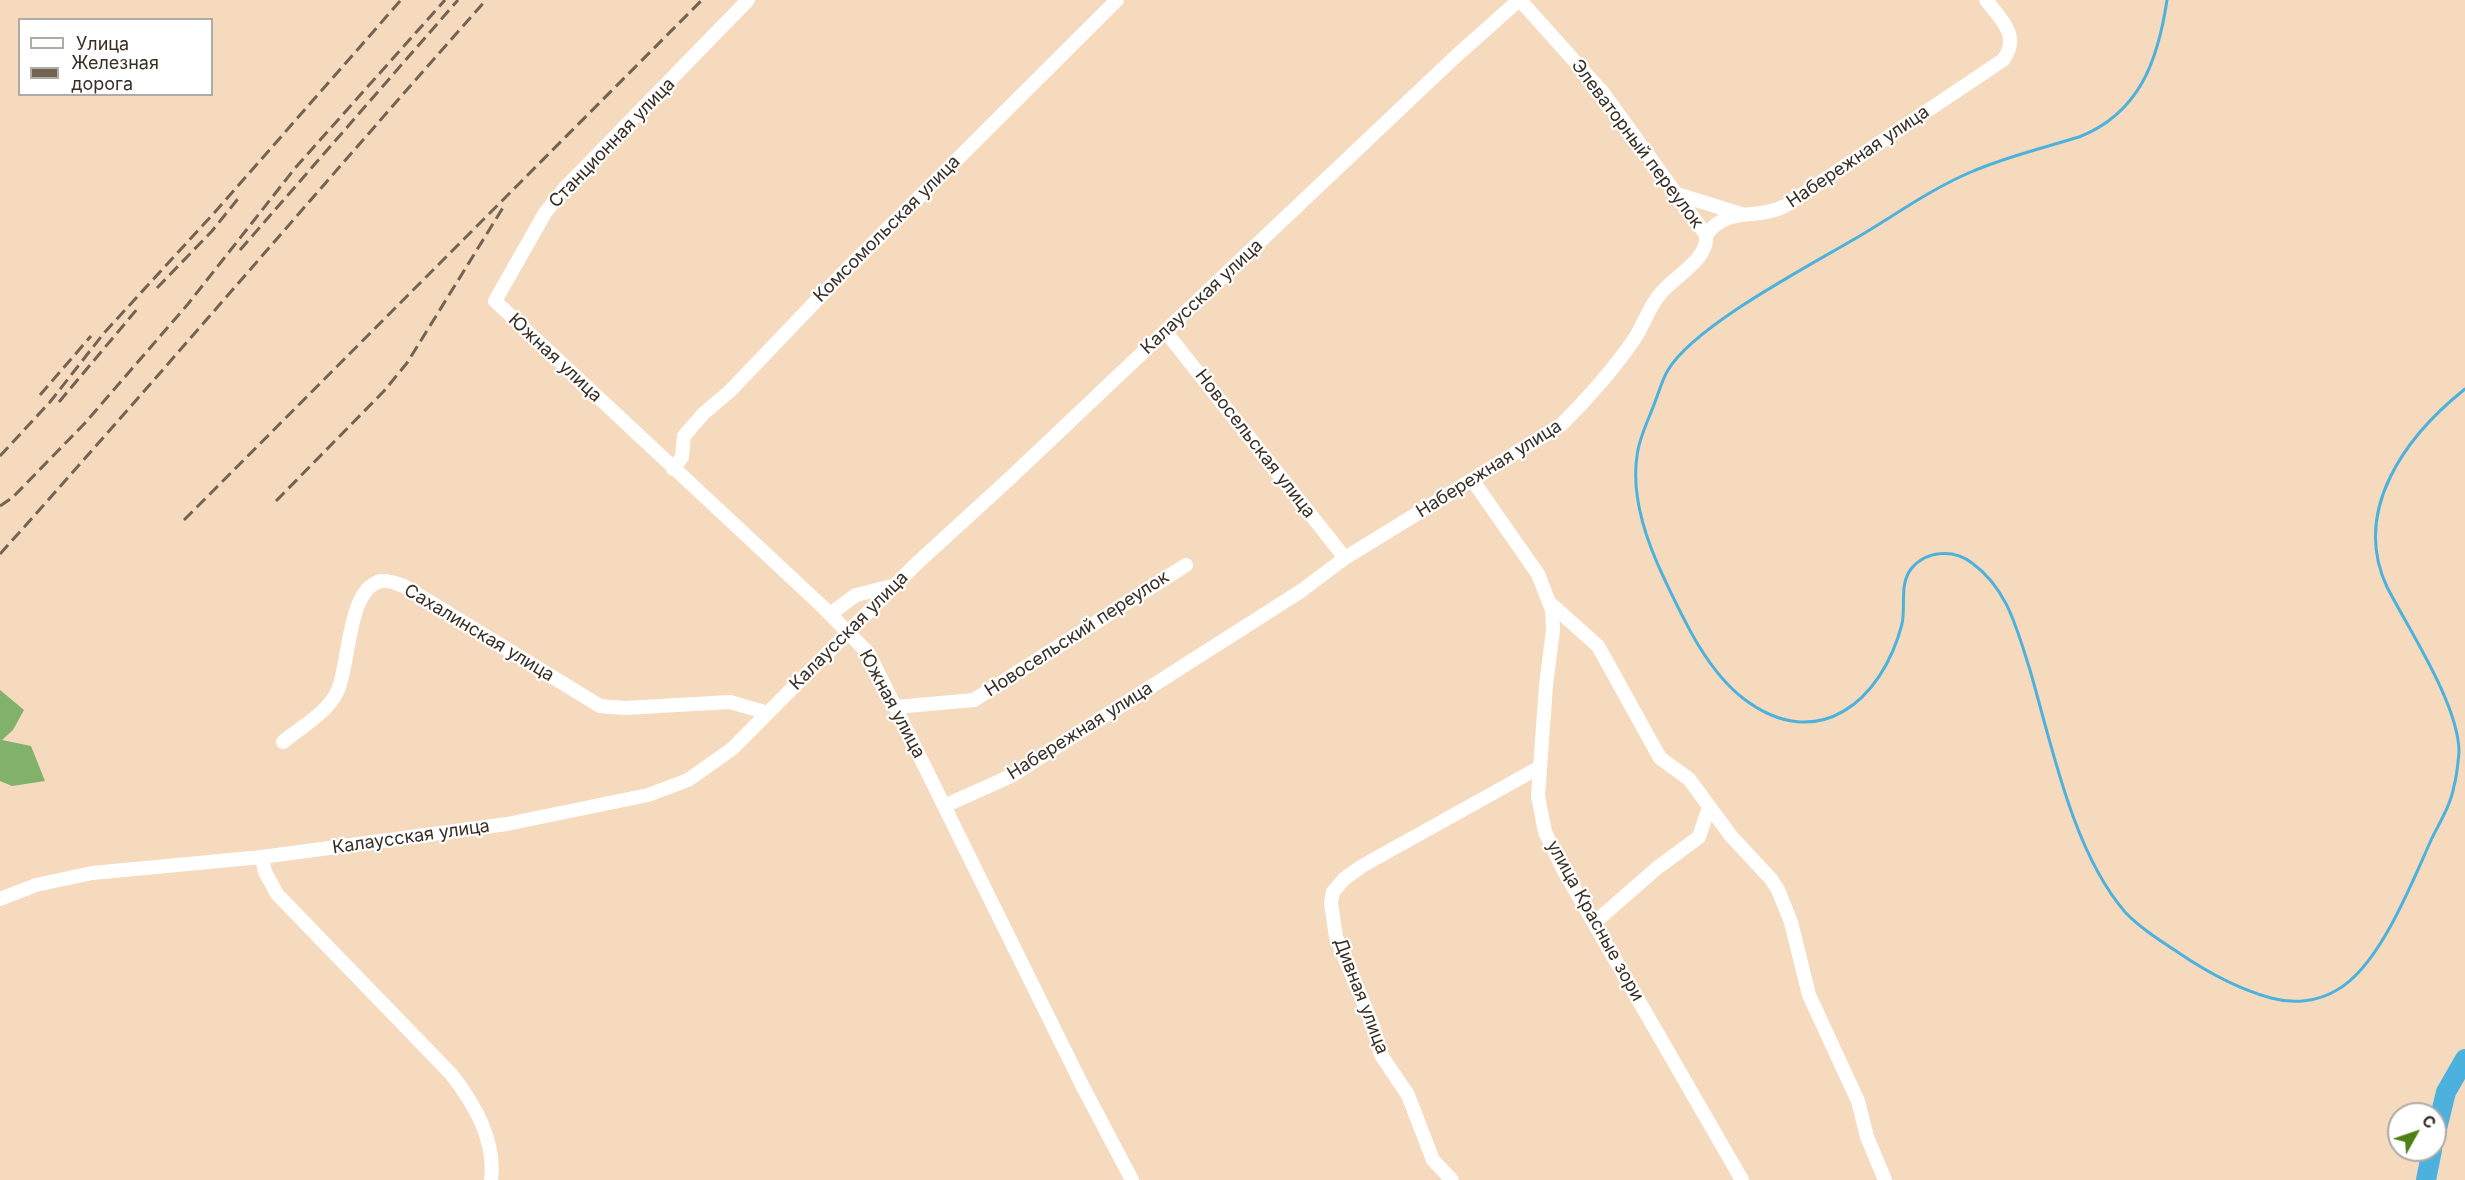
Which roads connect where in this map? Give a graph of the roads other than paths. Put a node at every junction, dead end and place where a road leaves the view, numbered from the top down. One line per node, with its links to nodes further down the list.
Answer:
1 (748, 0): 8 (street, Станционная улица)
2 (1118, 0): 10 (street, Комсомольская улица)
3 (1520, 0): 5 (street, Элеваторный переулок); 9 (street, Калаусская улица)
4 (1986, 0): 6 (street, Набережная улица)
5 (1680, 195): 6 (street); 7 (street, Элеваторный переулок)
6 (1742, 214): 7 (street, Набережная улица)
7 (1706, 235): 11 (street, Набережная улица)
8 (495, 301): 10 (street, Южная улица)
9 (1165, 331): 12 (street, Новосельская улица); 14 (street, Калаусская улица)
10 (673, 469): 16 (street, Южная улица)
11 (1473, 481): 12 (street, Набережная улица); 15 (street, улица Красные зори)
12 (1346, 558): 24 (street, Набережная улица)
13 (1186, 565): 18 (street, Новосельский переулок)
14 (896, 585): 16 (street); 17 (street, Калаусская улица)
15 (1551, 604): 21 (street, улица Красные зори); 25 (street)
16 (830, 614): 17 (street, Южная улица)
17 (849, 633): 18 (street, Южная улица); 19 (street, Калаусская улица)
18 (896, 707): 24 (street, Южная улица)
19 (768, 713): 20 (street, Сахалинская улица); 26 (street, Калаусская улица)
20 (283, 742)
21 (1540, 767): 22 (street, Дивная улица); 23 (street, улица Красные зори)
22 (1510, 785): 23 (street); 31 (street, Дивная улица)
23 (1538, 796): 28 (street, улица Красные зори)
24 (944, 806): 30 (street, Южная улица)
25 (1709, 807): 28 (street); 33 (street)
26 (262, 857): 27 (street, Калаусская улица); 29 (street)
27 (0, 899)
28 (1594, 923): 32 (street, улица Красные зори)
29 (491, 1180)
30 (1132, 1180)
31 (1452, 1180)
32 (1742, 1180)
33 (1885, 1180)

